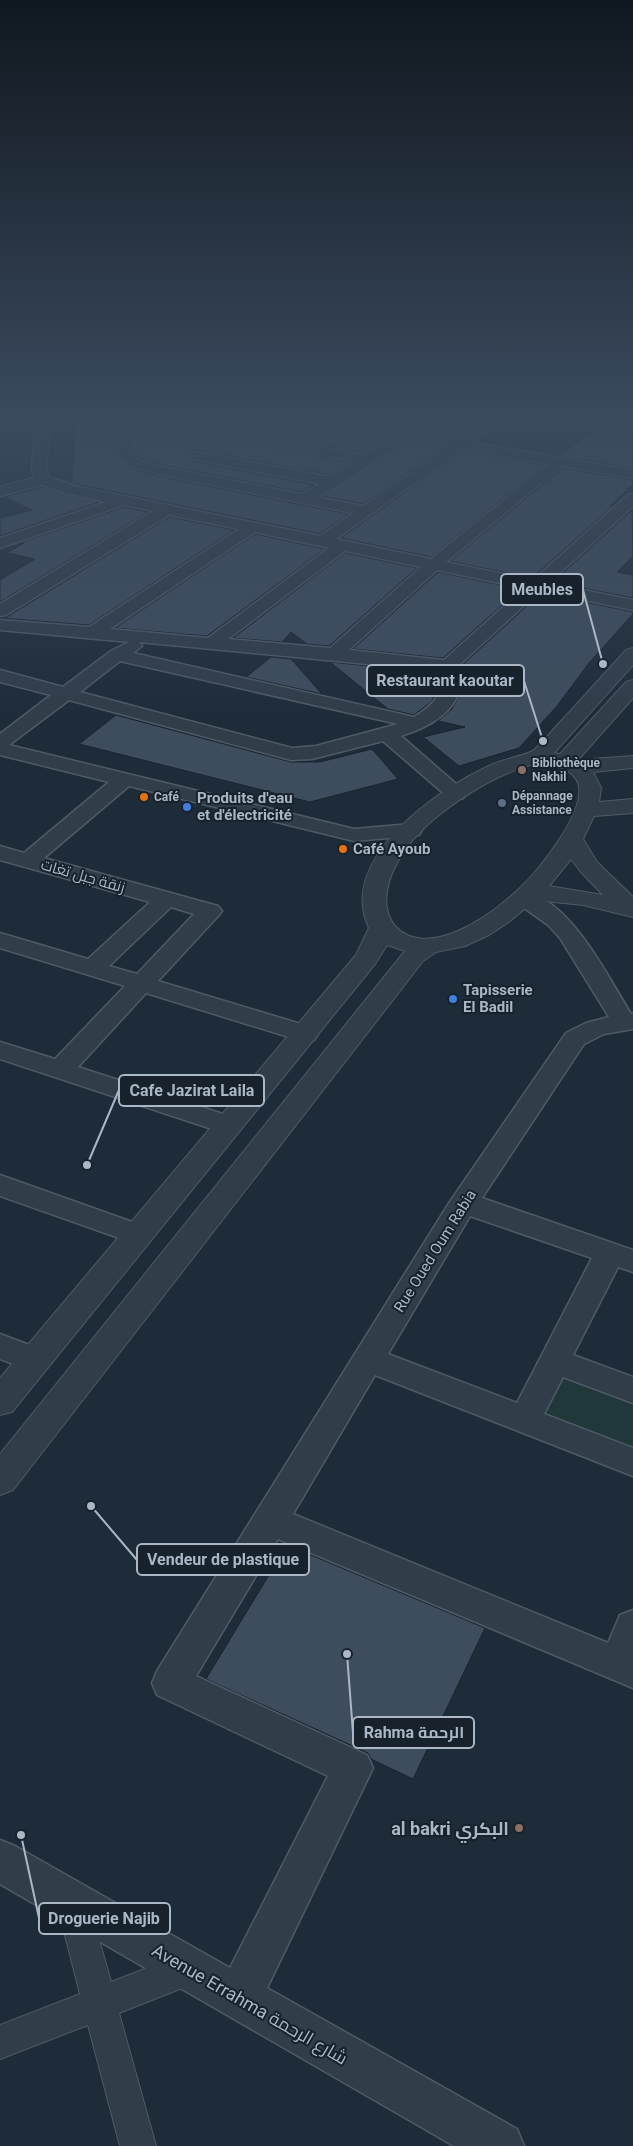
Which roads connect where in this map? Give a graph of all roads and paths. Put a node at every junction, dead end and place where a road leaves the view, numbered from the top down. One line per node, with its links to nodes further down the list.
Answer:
1 (63, 521): 9 (street)
2 (149, 521): 14 (street)
3 (223, 521): 7 (street)
4 (353, 521): 8 (street)
5 (486, 521): 11 (street)
6 (608, 521): 12 (street)
7 (253, 527): 8 (street); 16 (street)
8 (323, 541): 10 (street)
9 (0, 543)
10 (343, 545): 11 (street); 18 (street)
11 (434, 564): 12 (street); 19 (street)
12 (538, 585): 13 (street); 22 (street)
13 (627, 603)
14 (0, 611)
15 (0, 625): 16 (street)
16 (93, 632): 17 (street)
17 (144, 639): 18 (street); 21 (street)
18 (211, 644): 19 (street)
19 (334, 654): 22 (street)
20 (633, 654): 30 (street)
21 (117, 655): 25 (street); 26 (street)
22 (448, 666): 26 (street)
23 (0, 676): 25 (street)
24 (633, 686): 32 (street)
25 (66, 694): 27 (street); 28 (street)
26 (417, 723): 27 (street)
27 (386, 734): 34 (street)
28 (0, 743)
29 (0, 749): 33 (street)
30 (539, 757): 32 (street); 34 (street)
31 (633, 762): 32 (street)
32 (570, 764): 36 (street)
33 (124, 780): 38 (street); 41 (street)
34 (456, 794): 37 (street)
35 (633, 806): 36 (street)
36 (586, 810): 39 (street)
37 (411, 830): 38 (street); 42 (street)
38 (354, 835): 42 (street)
39 (572, 839): 43 (street); 45 (street)
40 (0, 853): 41 (street, زنقة جبل تغات)
41 (27, 860): 44 (street, زنقة جبل تغات)
42 (386, 860): 46 (street)
43 (528, 895): 45 (street); 48 (street); 51 (street)
44 (166, 899): 49 (street); 50 (street, زنقة جبل تغات)
45 (633, 910)
46 (381, 929): 48 (street); 52 (street)
47 (0, 940): 49 (street)
48 (429, 946): 68 (street)
49 (92, 969): 50 (street)
50 (140, 984): 52 (street); 54 (street)
51 (628, 1022): 57 (street, Rue Oued Oum Rabia)
52 (305, 1034): 55 (street)
53 (0, 1050): 54 (street)
54 (60, 1070): 55 (street)
55 (228, 1125): 58 (street)
56 (0, 1184): 58 (street)
57 (464, 1203): 59 (street); 61 (street, Rue Oued Oum Rabia)
58 (139, 1235): 62 (street)
59 (621, 1257): 63 (street)
60 (0, 1346): 62 (street)
61 (368, 1359): 66 (street); 69 (street, Rue Oued Oum Rabia)
62 (34, 1360): 65 (street)
63 (554, 1361): 64 (street); 66 (street)
64 (633, 1390)
65 (0, 1402)
66 (524, 1419): 67 (street)
67 (633, 1462)
68 (0, 1480)
69 (270, 1520): 71 (street); 75 (street, Rue Oued Oum Rabia)
70 (633, 1627): 71 (street)
71 (626, 1668)
72 (0, 1861): 73 (street, Avenue Errahma شارع الرحمة)
73 (73, 1903): 74 (street, Avenue Errahma شارع الرحمة); 76 (street)
74 (188, 1969): 75 (street, Avenue Errahma شارع الرحمة); 76 (street)
75 (239, 1997): 79 (street, Avenue Errahma شارع الرحمة)
76 (100, 2004): 77 (street); 78 (street)
77 (0, 2042)
78 (138, 2146)
79 (500, 2146)

